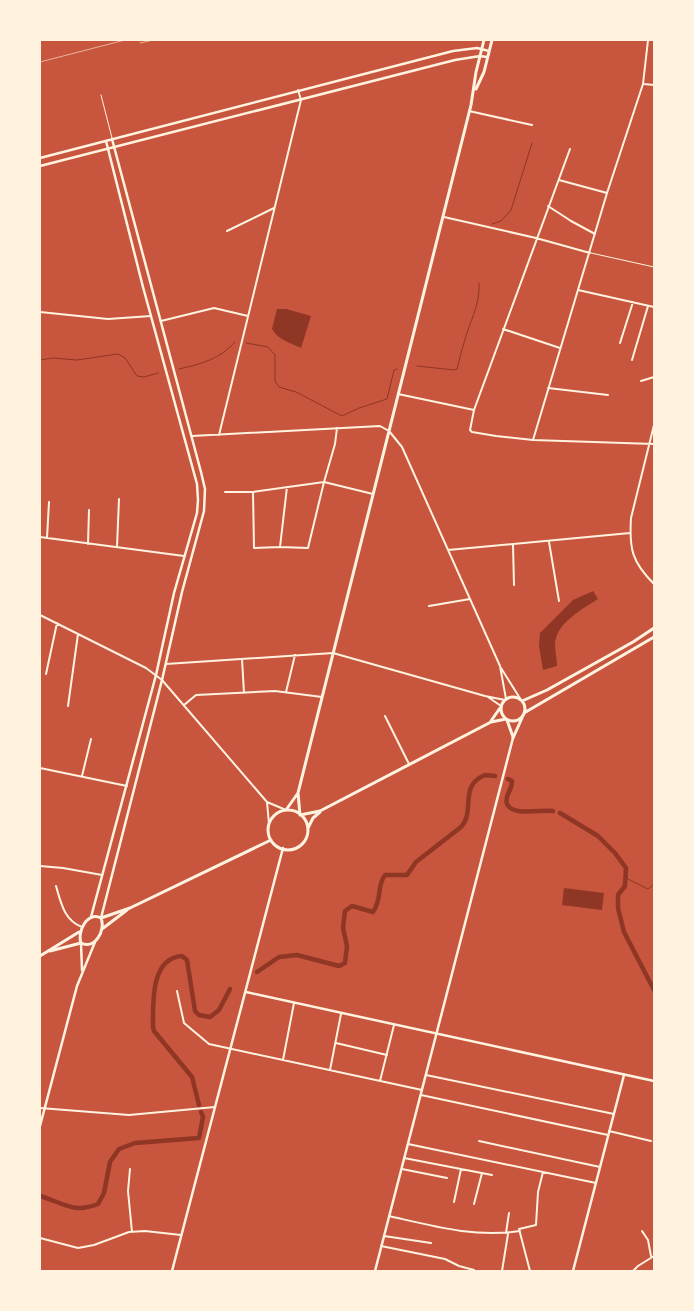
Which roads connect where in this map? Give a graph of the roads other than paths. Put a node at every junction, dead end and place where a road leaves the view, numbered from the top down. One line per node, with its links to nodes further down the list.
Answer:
1 (484, 40): 4 (main road)
2 (492, 40): 5 (main road); 8 (main road)
3 (648, 40): 9 (street)
4 (482, 48): 5 (street); 6 (main road); 11 (street)
5 (489, 51): 7 (main road)
6 (480, 56): 7 (street); 12 (main road); 14 (street)
7 (487, 57): 8 (main road)
8 (484, 72): 12 (main road)
9 (643, 84): 10 (street); 25 (street)
10 (654, 85)
11 (298, 90): 14 (street); 17 (street)
12 (474, 93): 15 (main road)
13 (101, 95): 17 (lane)
14 (301, 100): 19 (street); 27 (street)
15 (469, 111): 16 (street); 28 (main road)
16 (532, 125)
17 (112, 139): 18 (street); 19 (street)
18 (106, 141): 20 (street); 22 (street)
19 (114, 147): 20 (street); 29 (street)
20 (108, 149): 23 (street); 30 (street)
21 (570, 149): 24 (street)
22 (40, 158)
23 (40, 166)
24 (558, 180): 25 (street); 26 (street)
25 (607, 194): 32 (street)
26 (548, 206): 32 (street); 33 (street)
27 (274, 208): 31 (street); 45 (street)
28 (443, 217): 33 (street); 56 (main road)
29 (135, 226): 30 (street); 34 (street)
30 (127, 227): 35 (street)
31 (227, 231)
32 (596, 234): 36 (street)
33 (536, 238): 36 (street); 47 (street)
34 (139, 240): 35 (street); 43 (street)
35 (131, 241): 44 (street)
36 (590, 253): 37 (lane); 38 (street)
37 (654, 267)
38 (578, 290): 39 (street); 49 (street)
39 (633, 302): 40 (street); 48 (street)
40 (648, 306): 41 (street); 50 (street)
41 (654, 307)
42 (40, 312): 44 (street)
43 (159, 314): 44 (street); 46 (street)
44 (150, 316): 53 (street)
45 (248, 316): 46 (street); 62 (street)
46 (161, 321): 52 (street)
47 (503, 329): 49 (street); 58 (street)
48 (620, 343)
49 (560, 348): 55 (street)
50 (632, 360)
51 (654, 377): 54 (street)
52 (177, 380): 53 (street); 64 (street)
53 (169, 381): 63 (street)
54 (641, 381)
55 (548, 388): 57 (street); 65 (street)
56 (398, 394): 58 (street); 61 (main road)
57 (608, 395)
58 (474, 410): 65 (street)
59 (654, 425): 66 (street)
60 (337, 428): 61 (street); 62 (street); 68 (street)
61 (389, 431): 72 (main road); 84 (street)
62 (219, 435): 64 (street)
63 (184, 436): 64 (street); 85 (street)
64 (192, 436): 86 (street)
65 (533, 440): 66 (street)
66 (650, 443): 67 (street); 76 (street)
67 (654, 444)
68 (324, 482): 69 (street); 72 (street); 83 (street)
69 (287, 487): 71 (street); 83 (street)
70 (225, 492): 71 (street)
71 (253, 492): 83 (street)
72 (373, 494): 97 (main road)
73 (119, 499): 82 (street)
74 (49, 502): 78 (street)
75 (89, 510): 80 (street)
76 (630, 533): 79 (street); 87 (street)
77 (40, 537): 78 (street)
78 (47, 538): 80 (street)
79 (549, 542): 81 (street); 90 (street)
80 (88, 544): 82 (street)
81 (513, 545): 84 (street); 88 (street)
82 (117, 547): 85 (street)
83 (280, 547)
84 (448, 550): 89 (street)
85 (184, 556): 86 (street); 100 (street)
86 (192, 557): 101 (street)
87 (654, 584)
88 (514, 585)
89 (470, 599): 91 (street); 102 (street)
90 (559, 601)
91 (430, 606)
92 (40, 615): 93 (street)
93 (57, 623): 95 (street); 103 (street)
94 (654, 628): 111 (main road)
95 (78, 634): 104 (street); 113 (street)
96 (654, 637): 115 (main road)
97 (334, 653): 98 (street); 108 (street); 109 (main road)
98 (295, 655): 99 (street); 106 (street)
99 (242, 659): 101 (street); 107 (street)
100 (159, 662): 101 (street); 104 (street)
101 (166, 664): 105 (street)
102 (500, 666): 110 (street); 111 (street)
103 (46, 674)
104 (156, 675): 105 (street); 125 (street)
105 (162, 680): 112 (street); 124 (street)
106 (286, 692): 107 (street); 109 (street)
107 (244, 693): 112 (street)
108 (485, 696): 110 (street); 114 (street)
109 (322, 697): 126 (main road)
110 (505, 699): 111 (main road); 114 (main road)
111 (522, 700): 115 (main road)
112 (184, 705): 127 (street)
113 (68, 706)
114 (501, 707): 117 (main road); 118 (main road)
115 (523, 715): 117 (main road); 119 (main road)
116 (385, 716): 121 (street)
117 (507, 720): 118 (main road); 119 (main road)
118 (491, 722): 121 (main road)
119 (513, 738): 155 (street)
120 (91, 739): 123 (street)
121 (409, 764): 129 (main road)
122 (40, 768): 123 (street)
123 (82, 776): 125 (street)
124 (135, 785): 125 (street); 137 (street)
125 (127, 786): 136 (street)
126 (298, 793): 128 (main road); 130 (main road)
127 (268, 802): 128 (street); 131 (street)
128 (286, 810): 130 (main road); 131 (main road)
129 (320, 811): 130 (main road); 132 (main road)
130 (300, 815): 132 (main road)
131 (269, 824): 133 (main road)
132 (308, 828): 134 (main road)
133 (272, 840): 134 (main road); 139 (main road)
134 (283, 848): 151 (street)
135 (40, 866): 136 (street)
136 (103, 875): 137 (street); 140 (street)
137 (111, 878): 141 (street)
138 (56, 886): 142 (street)
139 (130, 908): 141 (main road); 143 (main road)
140 (91, 917): 141 (main road); 142 (main road)
141 (101, 918): 143 (main road)
142 (82, 927): 144 (main road)
143 (102, 929): 145 (main road)
144 (79, 932): 146 (main road); 147 (main road)
145 (95, 942): 146 (main road); 149 (street)
146 (81, 943): 147 (main road); 149 (street)
147 (50, 951): 148 (main road)
148 (40, 956)
149 (82, 971): 169 (street)
150 (177, 991): 157 (street)
151 (246, 992): 152 (street); 157 (street)
152 (294, 1003): 153 (street); 159 (street)
153 (342, 1013): 154 (street); 156 (street)
154 (394, 1025): 155 (street); 158 (street)
155 (437, 1034): 161 (street); 162 (street)
156 (336, 1043): 158 (street); 160 (street)
157 (231, 1049): 159 (street); 167 (street)
158 (387, 1055): 163 (street)
159 (283, 1060): 160 (street)
160 (330, 1070): 163 (street)
161 (426, 1075): 165 (street); 170 (street)
162 (624, 1075): 164 (street); 170 (street)
163 (380, 1081): 165 (street)
164 (654, 1081)
165 (422, 1090): 166 (street)
166 (421, 1095): 172 (street); 175 (street)
167 (215, 1107): 169 (street); 194 (street)
168 (40, 1108): 169 (street)
169 (44, 1108): 171 (street)
170 (614, 1114): 172 (street)
171 (40, 1126)
172 (609, 1133): 174 (street); 177 (street)
173 (479, 1141): 177 (street)
174 (651, 1141)
175 (408, 1144): 176 (street); 181 (street)
176 (404, 1158): 179 (street); 180 (street)
177 (600, 1167): 185 (street)
178 (130, 1168): 191 (street)
179 (402, 1169): 184 (street); 189 (street)
180 (461, 1169): 182 (street); 186 (street)
181 (542, 1172): 185 (street); 190 (street)
182 (482, 1173): 183 (street); 187 (street)
183 (492, 1175)
184 (447, 1178)
185 (596, 1183): 205 (street)
186 (454, 1202)
187 (474, 1204)
188 (509, 1213): 193 (street)
189 (389, 1216): 193 (street); 195 (street)
190 (520, 1231): 193 (street); 204 (street)
191 (132, 1232): 194 (street); 196 (street)
192 (642, 1232): 199 (street)
193 (507, 1233): 203 (street)
194 (182, 1235): 201 (street)
195 (384, 1236): 197 (street); 198 (street)
196 (40, 1238)
197 (431, 1243)
198 (381, 1246): 200 (street); 202 (street)
199 (653, 1256): 206 (street)
200 (474, 1270)
201 (172, 1271)
202 (375, 1271)
203 (502, 1271)
204 (530, 1271)
205 (573, 1271)
206 (633, 1271)

